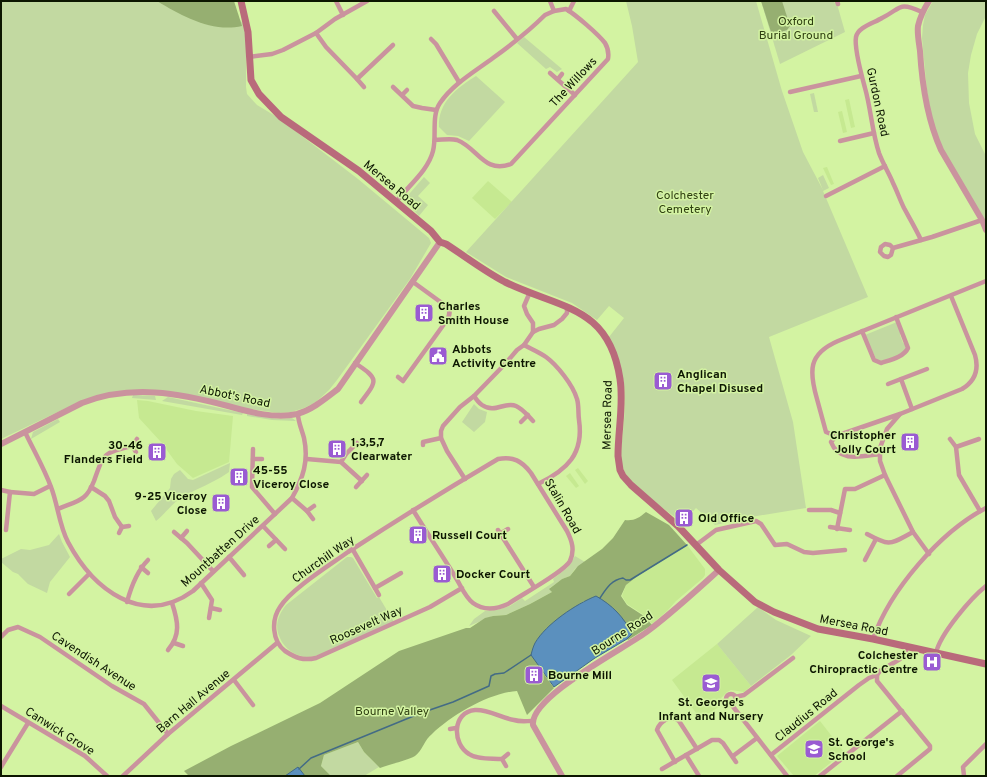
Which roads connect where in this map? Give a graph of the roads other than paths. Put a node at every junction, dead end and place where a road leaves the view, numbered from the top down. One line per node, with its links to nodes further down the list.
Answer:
1 (240, 1): 16 (main road, Mersea Road)
2 (336, 1): 11 (street)
3 (367, 1): 11 (street)
4 (550, 1): 8 (street)
5 (574, 1): 9 (street)
6 (929, 1): 10 (street)
7 (494, 11): 14 (street)
8 (554, 11): 9 (street); 14 (street)
9 (569, 11): 28 (street, The Willows)
10 (922, 12): 19 (street, Gurdon Road); 36 (street)
11 (343, 15): 12 (street)
12 (316, 33): 16 (street); 20 (street)
13 (431, 39): 22 (street)
14 (517, 39): 22 (street)
15 (393, 45): 20 (street)
16 (249, 57): 35 (main road, Mersea Road)
17 (550, 73): 21 (street)
18 (562, 74): 21 (street)
19 (861, 76): 26 (street); 30 (street, Gurdon Road)
20 (357, 79): 23 (street)
21 (558, 80): 28 (street)
22 (459, 82): 29 (street)
23 (364, 87)
24 (393, 87): 27 (street)
25 (406, 90): 27 (street)
26 (790, 92)
27 (402, 95): 29 (street)
28 (575, 95): 31 (street, The Willows)
29 (436, 110): 31 (street)
30 (874, 133): 32 (street); 33 (street, Gurdon Road)
31 (435, 140): 35 (street)
32 (840, 141)
33 (885, 166): 34 (street); 38 (street, Gurdon Road)
34 (826, 196)
35 (396, 202): 39 (main road, Mersea Road)
36 (982, 220): 37 (street); 38 (street)
37 (986, 230)
38 (921, 240): 40 (street)
39 (440, 242): 42 (street, Abbot's Road); 43 (main road, Mersea Road)
40 (893, 248)
41 (986, 281): 44 (street)
42 (413, 282): 50 (street, Abbot's Road); 52 (street)
43 (530, 292): 45 (main road, Mersea Road); 48 (street)
44 (951, 296): 46 (street); 57 (street)
45 (567, 306): 48 (street); 121 (main road, Mersea Road)
46 (896, 317): 47 (street); 47 (street)
47 (862, 331): 66 (street)
48 (534, 332): 49 (street)
49 (524, 345): 55 (street); 87 (street)
50 (354, 363): 56 (street); 58 (street, Abbot's Road)
51 (927, 369): 53 (street)
52 (398, 377)
53 (901, 379): 54 (street); 57 (street)
54 (888, 384)
55 (474, 396): 60 (street); 67 (street)
56 (361, 402)
57 (912, 409): 59 (street)
58 (298, 414): 65 (street, Abbot's Road); 81 (street, Mountbatten Drive)
59 (900, 414): 62 (street); 64 (street)
60 (528, 416): 61 (street); 63 (street)
61 (533, 421)
62 (879, 421): 64 (street); 66 (street)
63 (521, 422)
64 (887, 429): 78 (street)
65 (25, 432): 73 (street, Abbot's Road); 88 (street, Mountbatten Drive)
66 (836, 436): 78 (street)
67 (441, 438): 71 (street); 85 (street)
68 (137, 439): 74 (street)
69 (950, 439): 75 (street)
70 (979, 439): 75 (street)
71 (423, 441)
72 (357, 443): 82 (street)
73 (1, 444)
74 (132, 446): 77 (street); 89 (street)
75 (956, 447): 100 (street)
76 (253, 449): 79 (street)
77 (136, 452)
78 (880, 454): 84 (street)
79 (253, 459): 80 (street); 102 (street)
80 (262, 459)
81 (306, 459): 82 (street); 93 (street, Mountbatten Drive)
82 (341, 462): 86 (street)
83 (367, 475): 86 (street)
84 (885, 475): 101 (street); 115 (street)
85 (465, 479): 87 (street, Stalin Road); 97 (street, Stalin Road)
86 (362, 481): 90 (street)
87 (538, 484): 139 (street, Stalin Road)
88 (50, 486): 92 (street); 96 (street, Mountbatten Drive)
89 (91, 487): 96 (street); 107 (street)
90 (356, 487)
91 (1, 490): 92 (street)
92 (10, 492): 104 (street)
93 (292, 498): 99 (street); 102 (street, Mountbatten Drive)
94 (314, 506): 99 (street)
95 (986, 508): 100 (street)
96 (58, 509): 134 (street, Mountbatten Drive)
97 (413, 510): 124 (street, Churchill Way); 141 (street, Stalin Road)
98 (809, 510): 101 (street)
99 (307, 511): 103 (street)
100 (980, 511): 126 (street)
101 (840, 513): 110 (street)
102 (275, 514): 106 (street, Mountbatten Drive)
103 (313, 519)
104 (4, 522): 111 (street)
105 (129, 526): 107 (street)
106 (263, 526): 120 (street); 127 (street, Mountbatten Drive)
107 (122, 527): 116 (street)
108 (830, 527): 110 (street)
109 (508, 529): 139 (street)
110 (837, 529): 112 (street)
111 (6, 530)
112 (850, 530)
113 (187, 531): 118 (street)
114 (174, 532): 118 (street)
115 (913, 532): 119 (street); 126 (street)
116 (119, 533)
117 (867, 534): 119 (street)
118 (181, 538): 132 (street)
119 (876, 538): 129 (street)
120 (276, 540): 122 (street); 123 (street)
121 (696, 545): 125 (street); 131 (main road, Mersea Road)
122 (269, 546)
123 (285, 549)
124 (353, 550): 140 (street); 152 (street, Churchill Way)
125 (845, 550)
126 (928, 554): 150 (street)
127 (229, 557): 132 (street, Mountbatten Drive); 136 (street)
128 (148, 560): 130 (street)
129 (865, 560)
130 (141, 567): 133 (street); 144 (street)
131 (719, 570): 150 (main road, Mersea Road); 166 (street, Bourne Road)
132 (213, 571): 137 (street, Mountbatten Drive)
133 (148, 573)
134 (90, 574): 142 (street); 144 (street, Mountbatten Drive)
135 (401, 574): 140 (street)
136 (244, 575)
137 (201, 583): 145 (street, Mountbatten Drive); 146 (street)
138 (986, 586): 156 (street)
139 (534, 587): 141 (street, Stalin Road)
140 (375, 588): 143 (street)
141 (462, 588): 152 (street, Roosevelt Way)
142 (69, 594)
143 (379, 594)
144 (127, 602): 145 (street, Mountbatten Drive)
145 (172, 603): 151 (street)
146 (211, 608): 147 (street); 148 (street)
147 (220, 610)
148 (209, 618)
149 (1, 637): 170 (street, Cavendish Avenue)
150 (873, 639): 154 (main road, Mersea Road)
151 (174, 643): 153 (street); 155 (street)
152 (277, 643): 160 (street, Barn Hall Avenue)
153 (183, 646)
154 (907, 647): 156 (main road, Mersea Road); 159 (street, Claudius Road)
155 (168, 650)
156 (936, 653): 158 (main road, Mersea Road)
157 (793, 658): 161 (street)
158 (986, 664)
159 (877, 676): 165 (street); 176 (street, Claudius Road)
160 (234, 680): 163 (street); 170 (street, Barn Hall Avenue)
161 (735, 697): 162 (street); 162 (street)
162 (731, 704): 171 (street)
163 (253, 705)
164 (1, 706): 167 (street, Canwick Grove)
165 (902, 711): 189 (street); 190 (street)
166 (532, 721): 168 (street); 186 (street)
167 (28, 722): 182 (street); 184 (street, Canwick Grove)
168 (456, 728): 169 (street); 178 (street)
169 (450, 729)
170 (168, 734): 185 (street, Barn Hall Avenue)
171 (757, 738): 176 (street); 177 (street)
172 (986, 744): 191 (street)
173 (697, 749): 175 (street); 177 (street); 179 (street)
174 (508, 754): 178 (street)
175 (686, 755): 179 (street); 187 (street)
176 (771, 755): 188 (street)
177 (733, 756): 180 (street)
178 (502, 759): 181 (street)
179 (675, 762): 183 (street)
180 (736, 762)
181 (506, 766)
182 (1, 767)
183 (662, 769)
184 (108, 776)
185 (123, 776)
186 (562, 776)
187 (698, 776)
188 (787, 776)
189 (820, 776)
190 (897, 776)
191 (964, 776)

